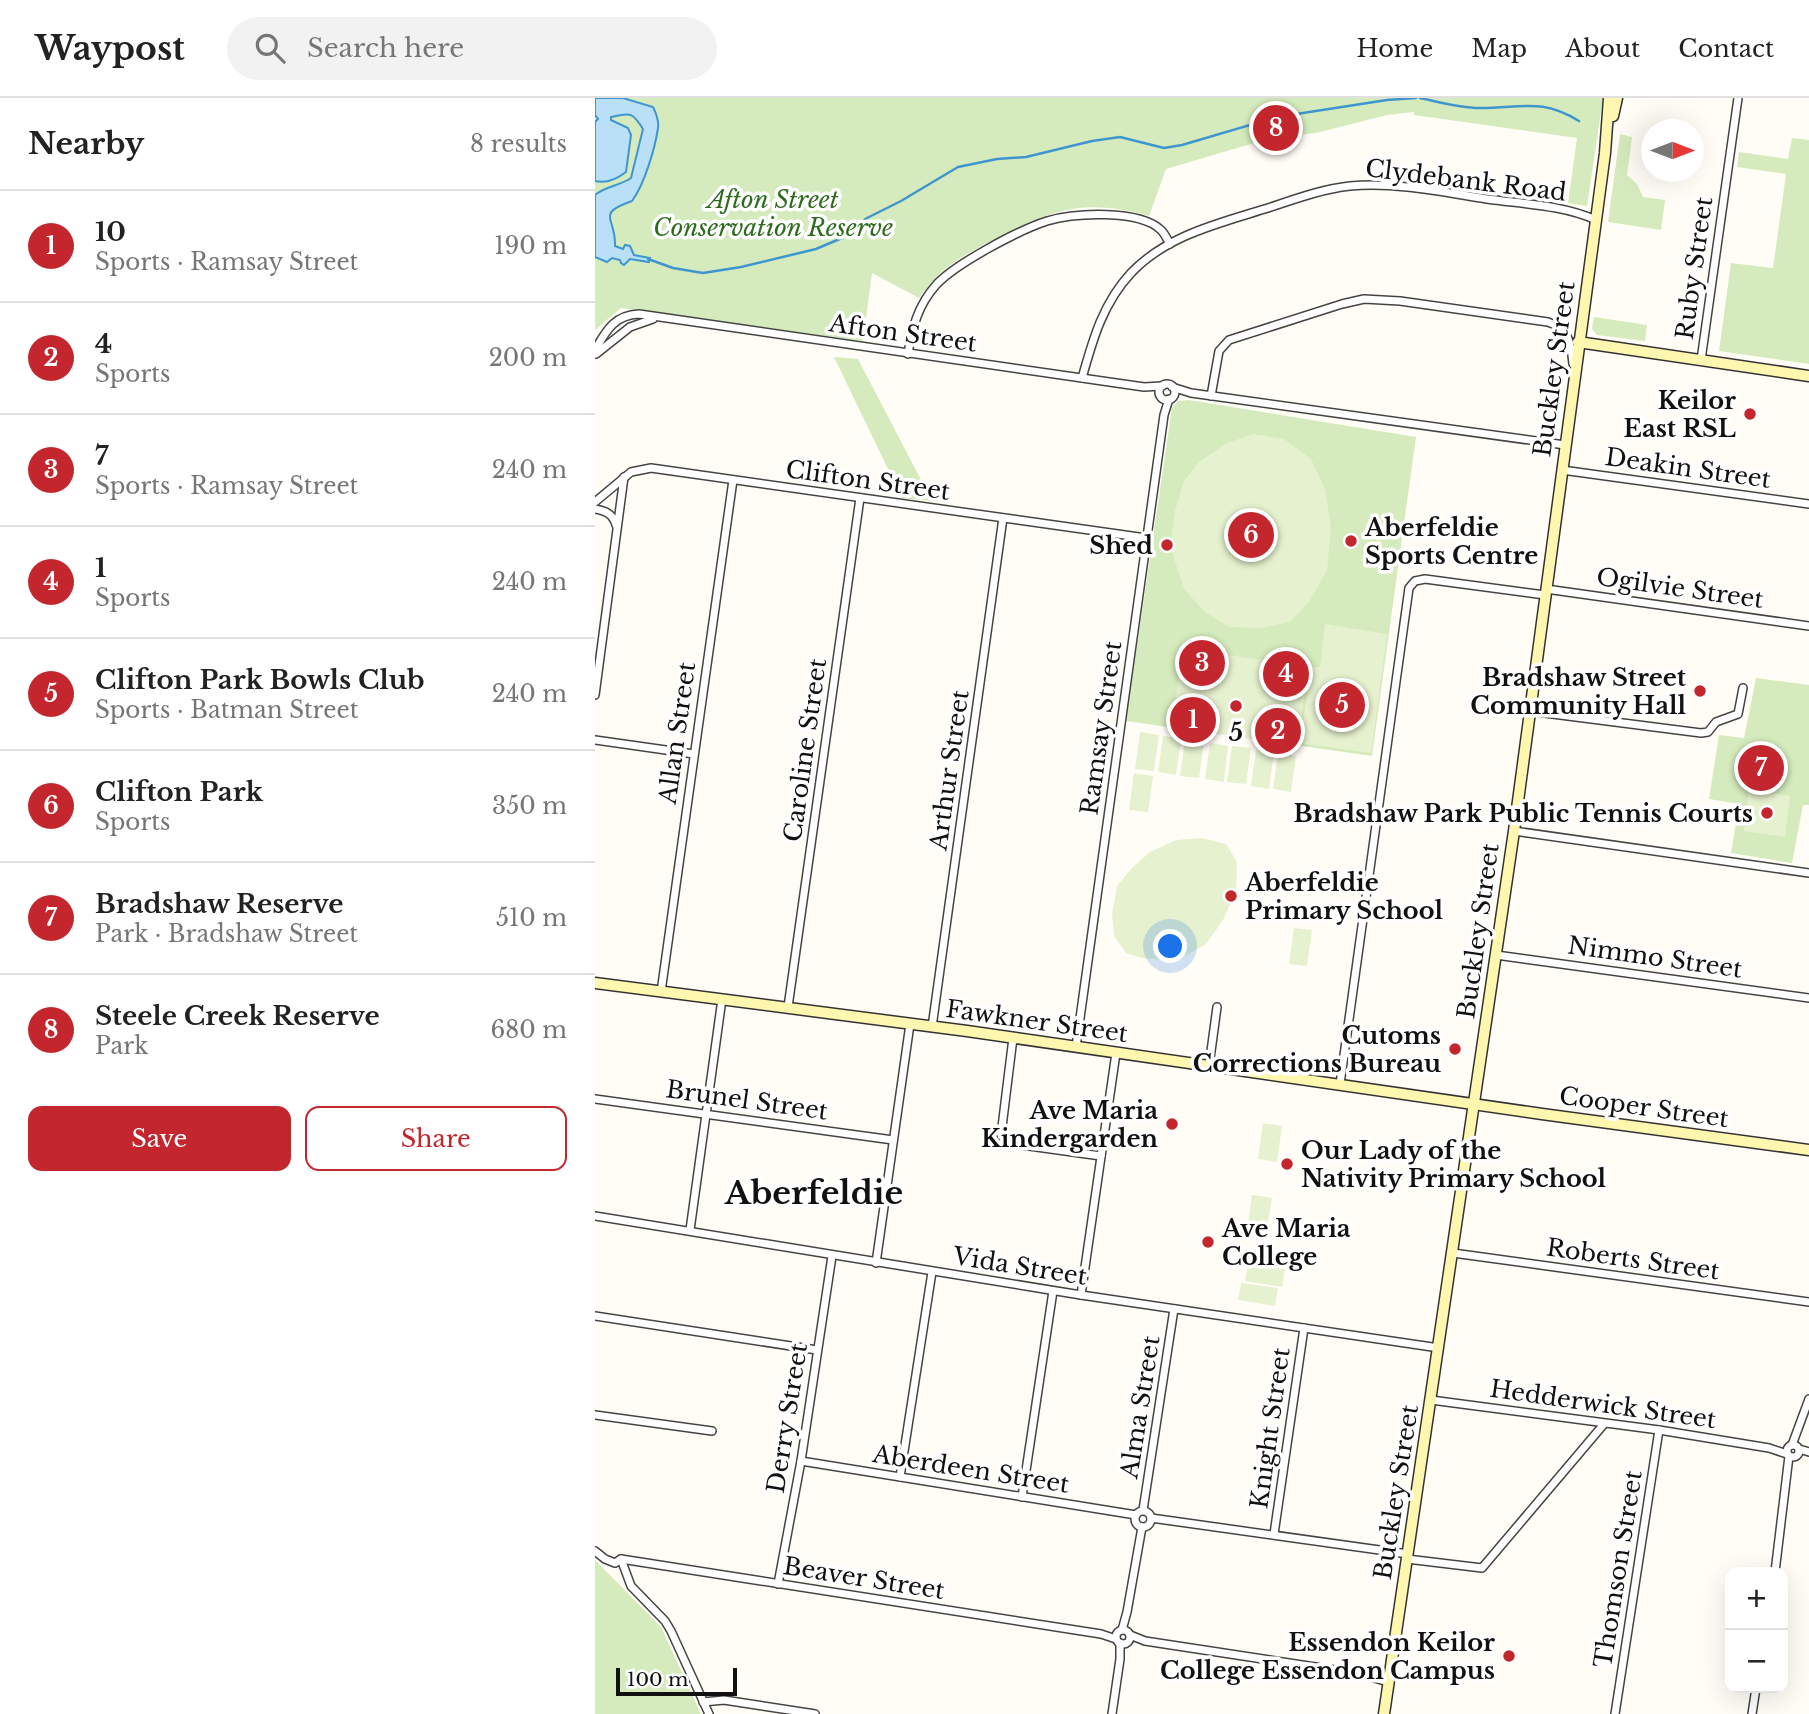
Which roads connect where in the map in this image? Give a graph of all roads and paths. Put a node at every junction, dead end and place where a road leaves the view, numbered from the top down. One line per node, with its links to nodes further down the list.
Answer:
1 (1609, 98): 4 (main road, Buckley Street)
2 (1617, 98): 4 (main road, Buckley Street)
3 (1738, 98): 11 (street, Ruby Street)
4 (1605, 153): 5 (main road, Buckley Street)
5 (1596, 220): 6 (street, Clydebank Road); 8 (main road, Buckley Street)
6 (1170, 244): 10 (street); 14 (street, Clydebank Road)
7 (657, 318): 9 (street); 9 (street, Afton Street); 10 (street, Afton Street)
8 (1579, 342): 11 (main road); 12 (main road, Buckley Street)
9 (595, 352)
10 (908, 354): 14 (street, Afton Street)
11 (1701, 360): 13 (main road)
12 (1574, 375): 16 (street); 17 (main road, Buckley Street)
13 (1809, 376)
14 (1082, 378): 15 (street, Afton Street)
15 (1166, 393): 16 (street, Afton Street); 27 (street, Ramsay Street)
16 (1211, 396): 17 (street, Afton Street)
17 (1565, 445): 18 (main road, Buckley Street)
18 (1562, 470): 23 (street, Deakin Street); 28 (main road, Buckley Street)
19 (624, 476): 20 (street, Clifton Street); 22 (street, Clifton Street); 26 (street)
20 (733, 480): 21 (street, Clifton Street); 34 (street, Allan Street)
21 (860, 498): 25 (street, Clifton Street); 42 (street, Caroline Street)
22 (595, 502)
23 (1809, 504)
24 (595, 509): 26 (street)
25 (1003, 518): 27 (street, Clifton Street); 45 (street, Arthur Street)
26 (617, 529): 31 (street)
27 (1146, 538): 47 (street, Ramsay Street)
28 (1546, 592): 29 (street, Ogilvie Street); 32 (main road, Buckley Street); 50 (street, Ogilvie Street)
29 (1809, 626)
30 (1743, 688): 32 (street)
31 (595, 695)
32 (1529, 711): 35 (main road, Buckley Street)
33 (595, 740): 34 (street)
34 (694, 754): 39 (street, Allan Street)
35 (1514, 831): 36 (street); 37 (main road, Buckley Street)
36 (1809, 873)
37 (1496, 955): 40 (street, Nimmo Street); 52 (main road, Buckley Street)
38 (595, 983): 39 (main road, Fawkner Street)
39 (661, 992): 41 (main road, Fawkner Street)
40 (1809, 998)
41 (722, 999): 42 (main road, Fawkner Street); 53 (street)
42 (788, 1007): 44 (main road, Fawkner Street)
43 (1217, 1007): 49 (street)
44 (909, 1024): 45 (main road, Fawkner Street); 54 (street)
45 (932, 1027): 46 (main road, Fawkner Street)
46 (1013, 1038): 47 (main road, Fawkner Street); 56 (street)
47 (1076, 1047): 48 (main road, Fawkner Street)
48 (1116, 1053): 49 (main road, Fawkner Street); 56 (street)
49 (1209, 1066): 50 (main road, Fawkner Street)
50 (1340, 1084): 52 (main road, Fawkner Street)
51 (595, 1099): 53 (street, Brunel Street)
52 (1473, 1103): 55 (main road, Cooper Street); 59 (main road, Buckley Street)
53 (708, 1114): 54 (street, Brunel Street); 58 (street)
54 (893, 1140): 61 (street)
55 (1809, 1150)
56 (1101, 1156): 64 (street)
57 (595, 1216): 58 (street, Vida Street)
58 (690, 1230): 60 (street, Vida Street)
59 (1453, 1253): 65 (street, Roberts Street); 69 (main road, Buckley Street)
60 (832, 1256): 61 (street, Vida Street); 70 (street, Derry Street)
61 (876, 1263): 62 (street, Vida Street)
62 (932, 1272): 63 (street, Vida Street); 80 (street)
63 (1053, 1291): 64 (street, Vida Street); 81 (street)
64 (1081, 1295): 66 (street, Vida Street)
65 (1809, 1303)
66 (1174, 1309): 68 (street, Vida Street); 82 (street, Alma Street)
67 (595, 1316): 70 (street)
68 (1304, 1328): 69 (street, Vida Street); 86 (street, Knight Street)
69 (1439, 1348): 72 (main road, Buckley Street)
70 (817, 1350): 79 (street, Derry Street)
71 (1809, 1399): 77 (street)
72 (1431, 1400): 74 (street, Hedderwick Street); 88 (main road, Buckley Street)
73 (595, 1415): 76 (street)
74 (1604, 1424): 75 (street, Hedderwick Street); 88 (street)
75 (1659, 1430): 77 (street, Hedderwick Street); 100 (street, Thomson Street)
76 (712, 1431)
77 (1793, 1451): 78 (street, Hedderwick Street); 90 (street)
78 (1809, 1453)
79 (801, 1461): 80 (street, Aberdeen Street); 91 (street, Derry Street)
80 (900, 1477): 81 (street, Aberdeen Street)
81 (1022, 1497): 83 (street, Aberdeen Street)
82 (1143, 1510): 83 (street); 84 (street)
83 (1136, 1515): 85 (street)
84 (1151, 1518): 85 (street); 86 (street)
85 (1142, 1527): 92 (street)
86 (1274, 1534): 88 (street)
87 (595, 1551): 89 (street, Beaver Street)
88 (1407, 1557): 93 (main road, Buckley Street)
89 (621, 1559): 91 (street, Beaver Street); 95 (street)
90 (1776, 1567)
91 (778, 1584): 92 (street, Beaver Street)
92 (1123, 1637): 93 (street, Beaver Street); 98 (street)
93 (1389, 1678): 99 (main road, Buckley Street)
94 (1755, 1693): 101 (street)
95 (703, 1702): 96 (street); 97 (street)
96 (709, 1714)
97 (815, 1714)
98 (1112, 1714)
99 (1384, 1714)
100 (1615, 1714)
101 (1752, 1714)

